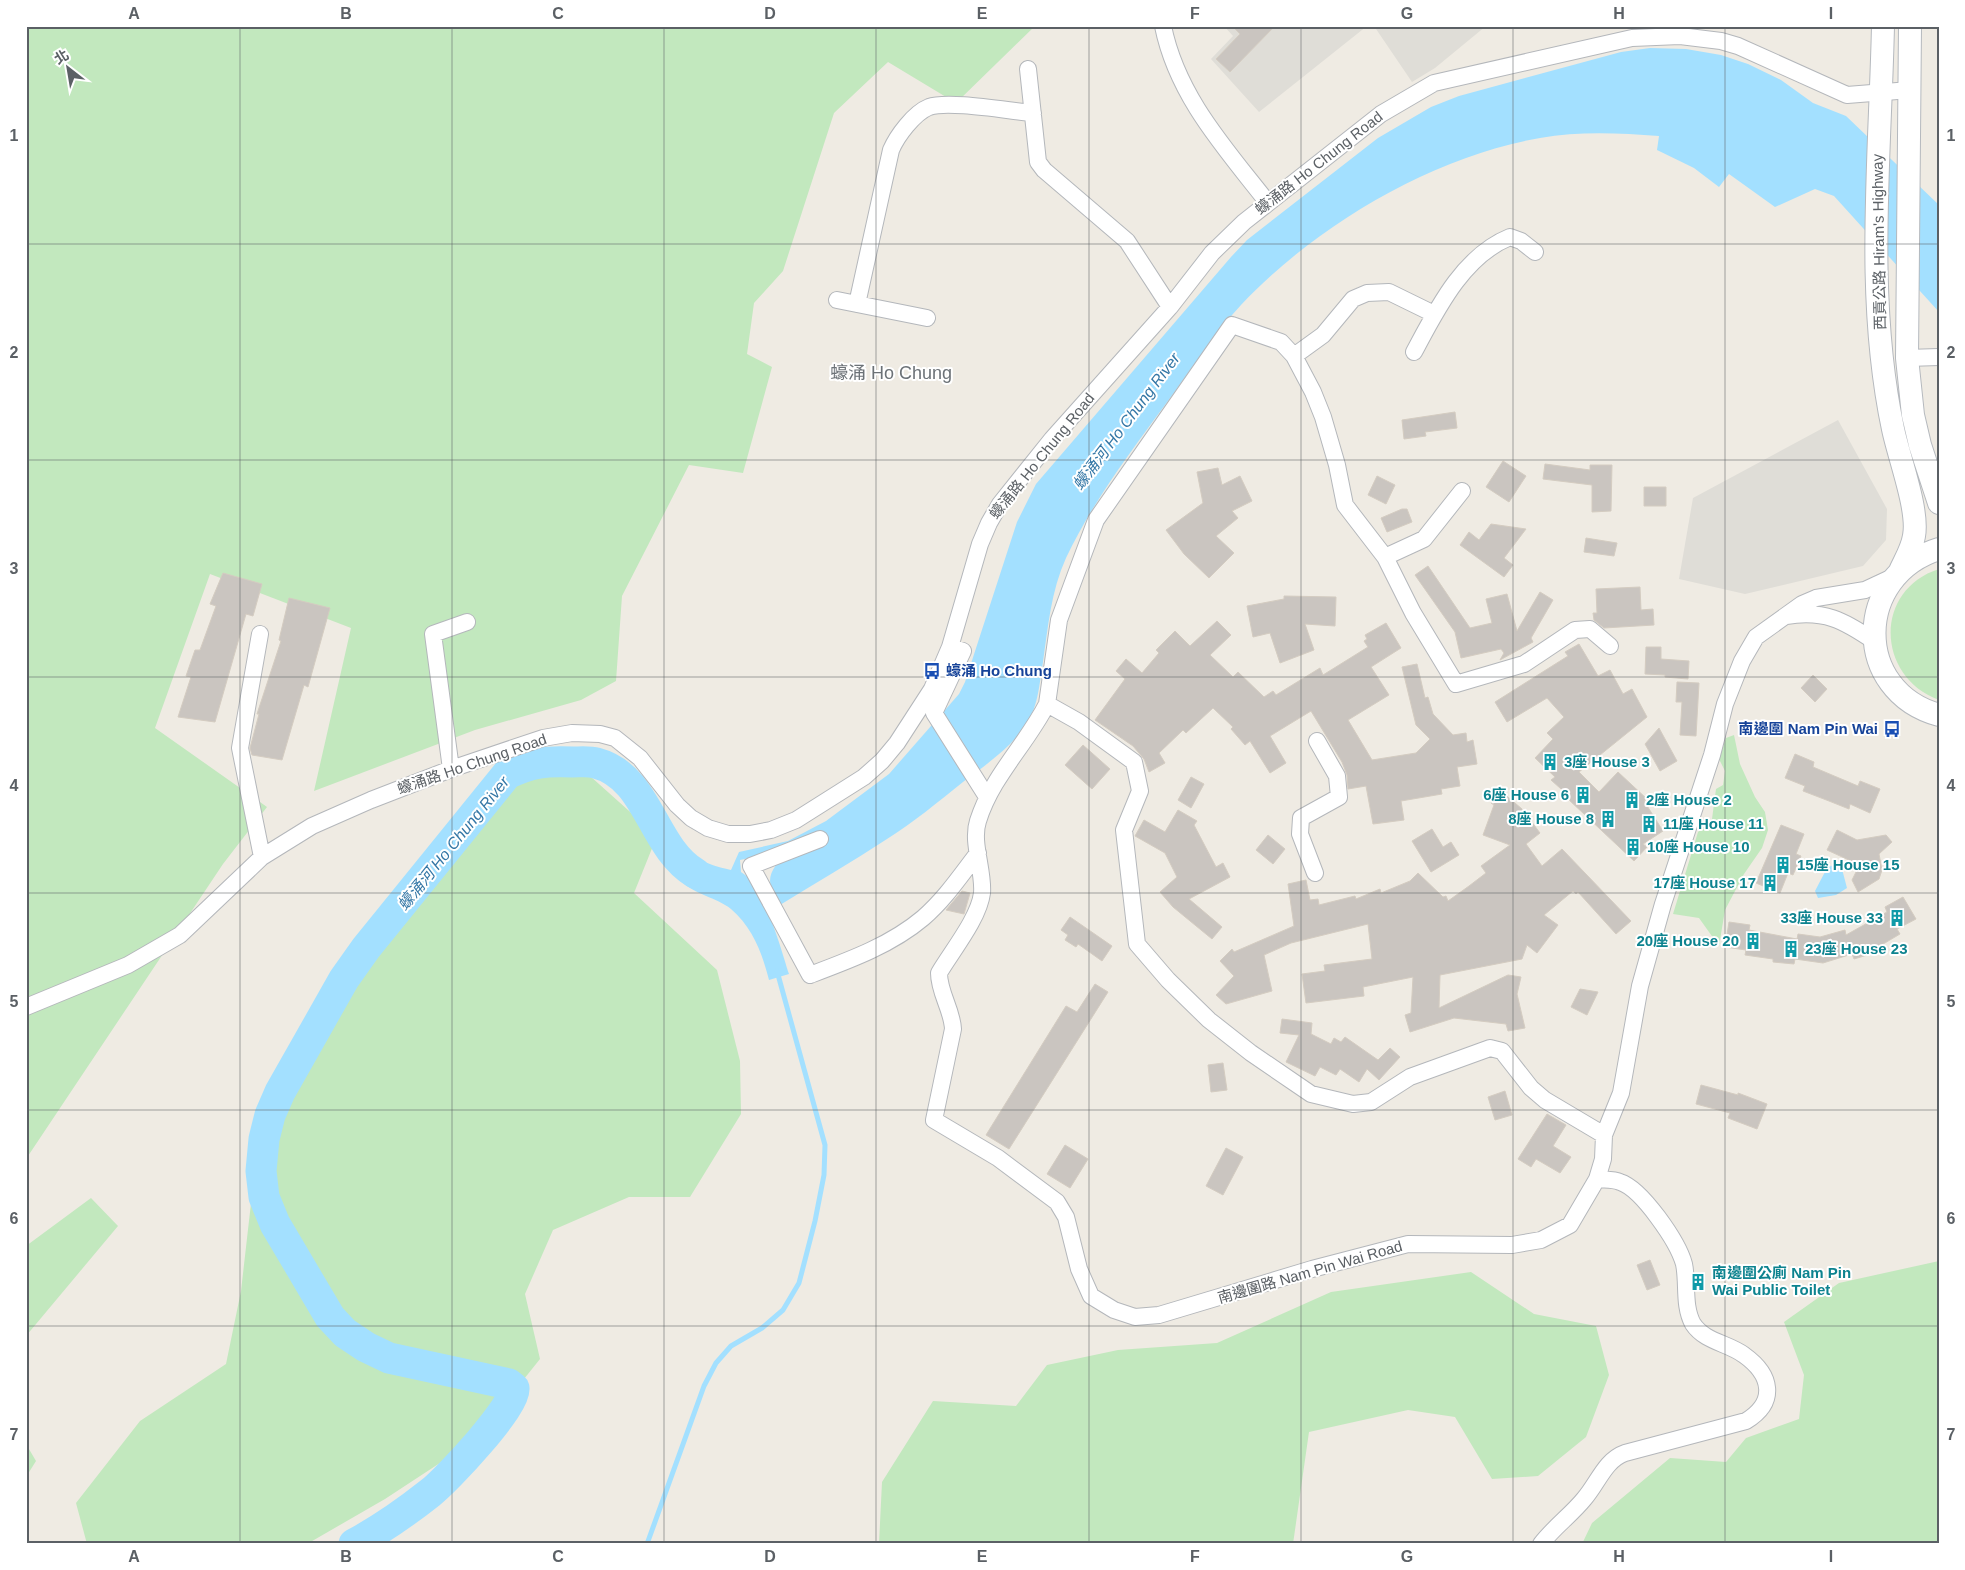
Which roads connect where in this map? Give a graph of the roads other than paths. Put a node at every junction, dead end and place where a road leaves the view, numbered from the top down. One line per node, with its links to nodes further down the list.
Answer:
1 (1163, 26): 8 (street)
2 (1883, 26): 6 (main road, 西貢公路 Hiram's Highway)
3 (1910, 26): 5 (main road, 西貢公路 Hiram's Highway)
4 (1028, 69): 7 (street)
5 (1910, 90): 6 (street, 蠔涌路 Ho Chung Road); 18 (main road, 西貢公路 Hiram's Highway)
6 (1879, 93): 8 (street, 蠔涌路 Ho Chung Road); 23 (main road, 西貢公路 Hiram's Highway)
7 (1033, 113): 11 (street); 12 (street)
8 (1268, 203): 12 (street, 蠔涌路 Ho Chung Road)
9 (1536, 252): 13 (street)
10 (837, 300): 11 (street)
11 (857, 304): 14 (street)
12 (1170, 307): 29 (street, 蠔涌路 Ho Chung Road)
13 (1434, 314): 15 (street); 16 (street)
14 (928, 318)
15 (1414, 352)
16 (1294, 356): 22 (street); 30 (street)
17 (1939, 357): 18 (street)
18 (1907, 358): 20 (main road, 西貢公路 Hiram's Highway)
19 (1462, 492): 22 (street)
20 (1939, 503)
21 (1939, 549): 23 (main road)
22 (1385, 557): 28 (street)
23 (1897, 574): 24 (street, 南邊圍路 Nam Pin Wai Road); 27 (main road, 西貢公路 Hiram's Highway)
24 (1782, 617): 27 (street); 40 (street, 南邊圍路 Nam Pin Wai Road)
25 (467, 622): 33 (street)
26 (260, 634): 37 (street)
27 (1874, 640): 31 (main road)
28 (1610, 646)
29 (950, 647): 33 (street, 蠔涌路 Ho Chung Road); 34 (street)
30 (1047, 704): 34 (street); 40 (street)
31 (1939, 715)
32 (1317, 741): 38 (street)
33 (451, 769): 37 (street, 蠔涌路 Ho Chung Road)
34 (987, 797): 36 (street)
35 (820, 839): 36 (street)
36 (978, 852): 41 (street, 南邊圍路 Nam Pin Wai Road)
37 (262, 858): 39 (street, 蠔涌路 Ho Chung Road)
38 (1315, 873)
39 (26, 1007)
40 (1604, 1135): 41 (street, 南邊圍路 Nam Pin Wai Road)
41 (1597, 1179): 42 (street)
42 (1541, 1544)

